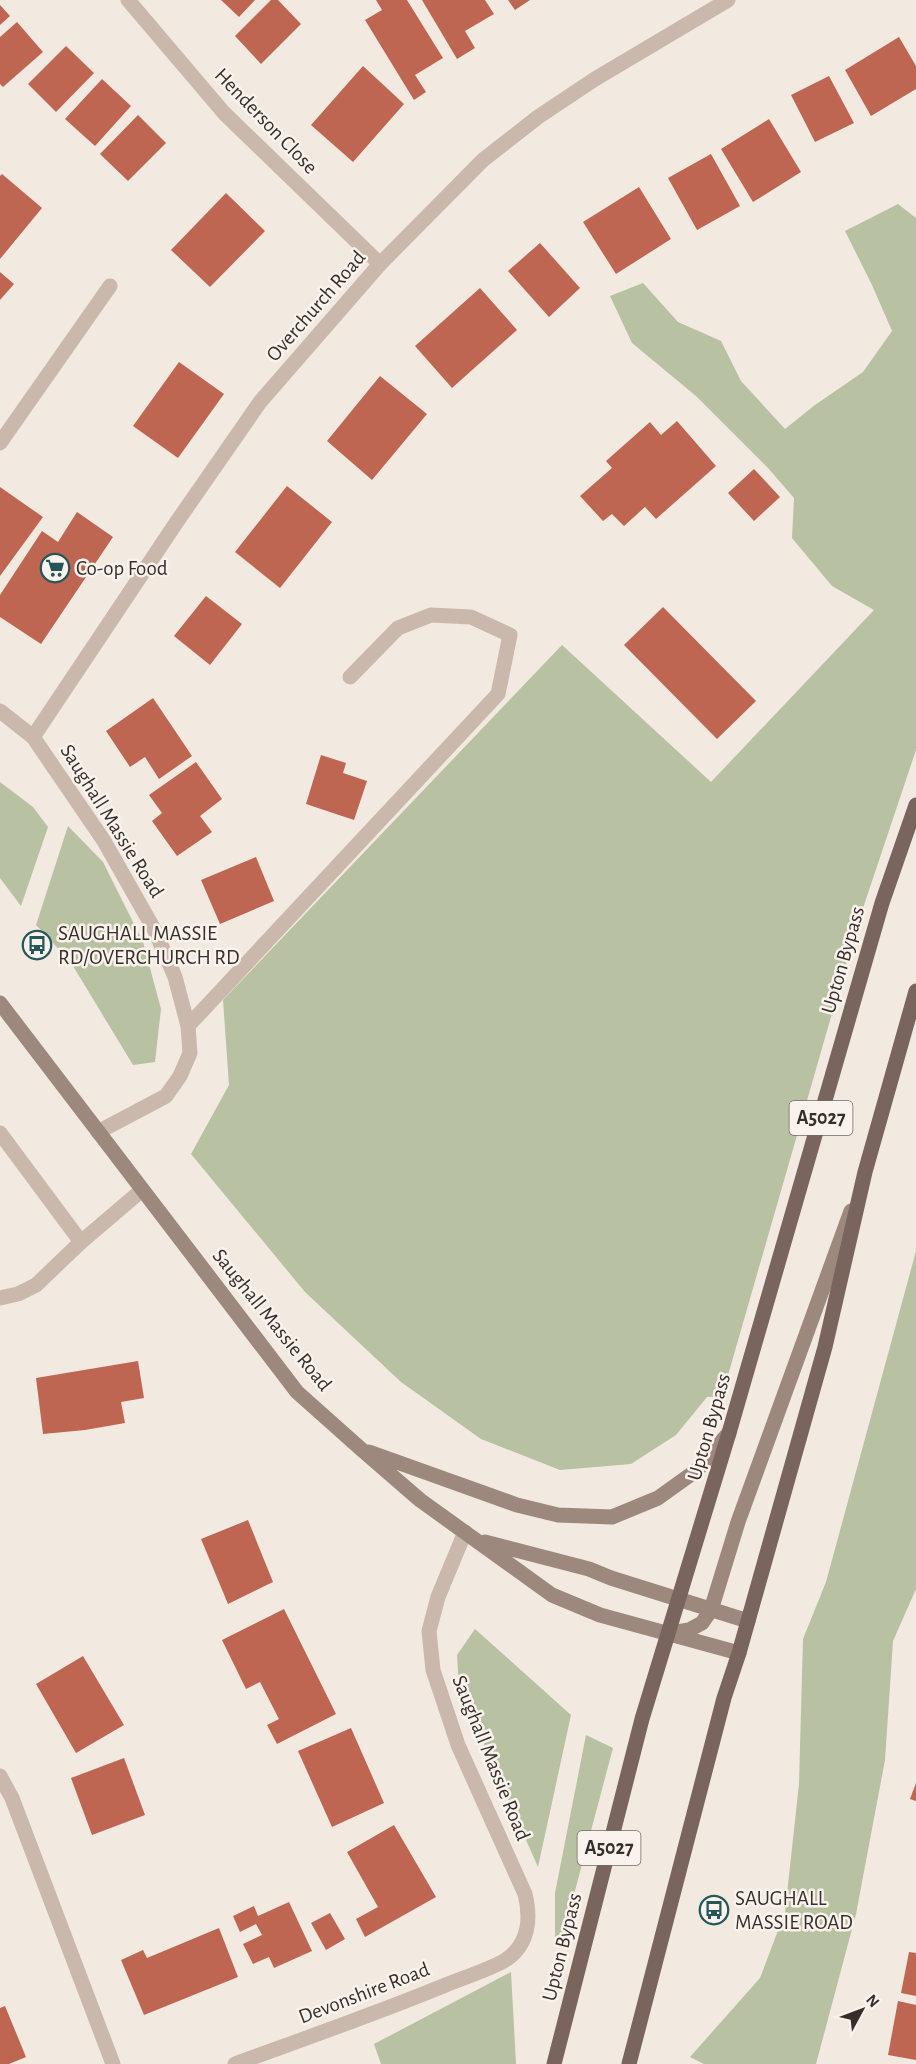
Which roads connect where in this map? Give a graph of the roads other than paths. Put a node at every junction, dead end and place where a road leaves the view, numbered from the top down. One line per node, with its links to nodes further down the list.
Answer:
1 (128, 0): 3 (street, Henderson Close)
2 (728, 0): 3 (street, Overchurch Road)
3 (380, 264): 8 (street, Overchurch Road)
4 (110, 286): 5 (street)
5 (0, 443)
6 (350, 677): 12 (street)
7 (0, 711): 8 (street, Saughall Massie Road)
8 (33, 737): 12 (street, Saughall Massie Road)
9 (916, 805): 19 (main road, Upton Bypass / A5027)
10 (916, 991): 15 (main road, A5027)
11 (0, 1003): 13 (main road, Saughall Massie Road)
12 (189, 1026): 13 (street, Saughall Massie Road)
13 (98, 1132): 16 (main road, Saughall Massie Road)
14 (0, 1133): 17 (street)
15 (865, 1172): 23 (main road); 24 (main road, A5027)
16 (142, 1190): 17 (street); 20 (main road, Saughall Massie Road)
17 (81, 1242): 18 (street)
18 (0, 1298)
19 (729, 1433): 20 (main road); 22 (main road, Upton Bypass / A5027)
20 (361, 1449): 21 (main road, Saughall Massie Road)
21 (471, 1536): 22 (main road, Saughall Massie Road); 25 (main road, Saughall Massie Road); 28 (street, Saughall Massie Road)
22 (680, 1600): 23 (main road, Saughall Massie Road); 25 (main road, Upton Bypass / A5027)
23 (711, 1610): 24 (main road, Saughall Massie Road); 25 (main road)
24 (748, 1621): 26 (main road, A5027)
25 (668, 1633): 26 (main road, Saughall Massie Road); 31 (main road, Upton Bypass / A5027)
26 (739, 1653): 32 (main road, A5027)
27 (0, 1776): 29 (street)
28 (507, 1960): 30 (street, Devonshire Road)
29 (113, 2064)
30 (235, 2064)
31 (554, 2064)
32 (629, 2064)

